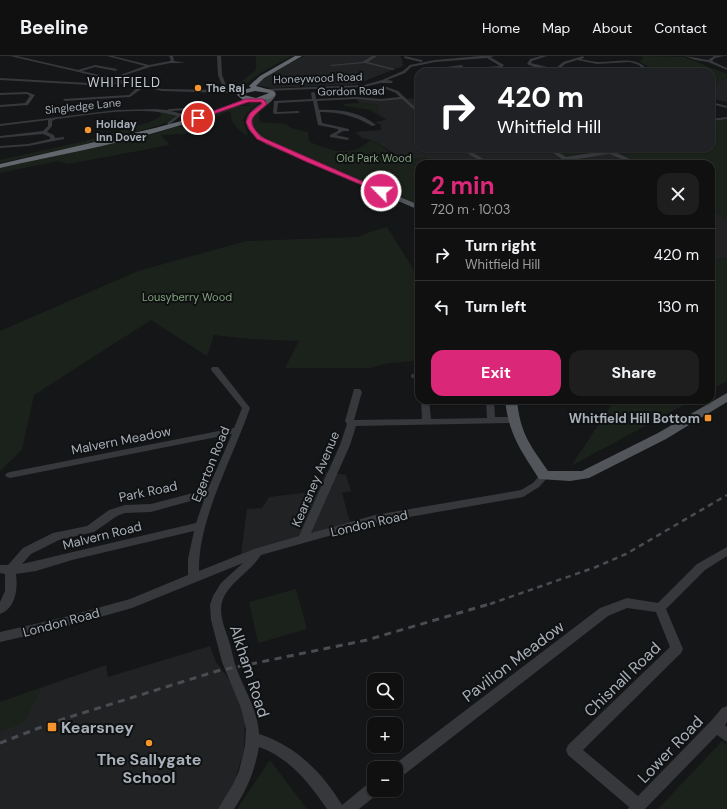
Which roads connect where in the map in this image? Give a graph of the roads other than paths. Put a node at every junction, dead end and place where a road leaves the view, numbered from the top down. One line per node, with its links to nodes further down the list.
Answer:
1 (12, 56): 39 (street)
2 (109, 56): 28 (street)
3 (171, 56): 20 (street)
4 (219, 56): 51 (street)
5 (294, 56): 52 (highway)
6 (299, 56): 52 (highway)
7 (405, 56): 18 (street); 29 (street)
8 (545, 56): 34 (street)
9 (586, 56): 17 (street)
10 (629, 56): 19 (street)
11 (687, 56): 22 (street)
12 (722, 56): 22 (street)
13 (362, 57): 14 (street)
14 (374, 57): 21 (street)
15 (490, 57): 18 (street); 32 (street)
16 (333, 59): 24 (street)
17 (578, 59): 30 (street); 35 (street)
18 (435, 61): 29 (street)
19 (629, 61): 30 (street); 36 (street)
20 (171, 62): 23 (street); 28 (street)
21 (365, 62): 24 (street); 37 (street)
22 (709, 62): 38 (street)
23 (184, 63)
24 (350, 63): 26 (street)
25 (482, 64): 32 (street)
26 (332, 65)
27 (624, 65): 30 (street)
28 (149, 66): 42 (street)
29 (410, 66): 41 (street)
30 (601, 66)
31 (448, 67): 33 (street)
32 (499, 67)
33 (454, 68)
34 (537, 68)
35 (558, 68)
36 (644, 68)
37 (393, 69)
38 (727, 69)
39 (81, 70): 40 (street); 42 (street)
40 (116, 70)
41 (395, 76): 44 (street); 47 (street)
42 (114, 78): 45 (street)
43 (0, 79): 45 (street)
44 (380, 81): 46 (street); 47 (street)
45 (130, 82): 48 (street)
46 (373, 84): 49 (street); 52 (street, Honeywood Road)
47 (394, 84): 50 (street); 54 (street)
48 (143, 86): 51 (street); 62 (street)
49 (380, 87): 50 (street, Honeywood Road); 57 (street, Honeywood Road)
50 (386, 87): 54 (street)
51 (226, 90): 52 (street)
52 (249, 90): 57 (highway); 60 (highway); 72 (highway)
53 (353, 90): 58 (street)
54 (397, 92): 59 (street)
55 (313, 93): 61 (street)
56 (0, 94): 65 (street)
57 (273, 94): 60 (highway); 64 (main road)
58 (356, 98): 59 (street, Gordon Road); 61 (street, Gordon Road)
59 (403, 98): 68 (street)
60 (254, 100): 64 (main road); 72 (highway)
61 (316, 101): 70 (street); 71 (street, Gordon Road)
62 (61, 103)
63 (715, 104): 66 (street)
64 (263, 105): 95 (main road)
65 (0, 106)
66 (727, 107)
67 (206, 108): 69 (street, Singledge Lane)
68 (415, 109)
69 (167, 111): 72 (street, Singledge Lane); 73 (street, Singledge Lane)
70 (318, 111): 77 (street); 79 (street)
71 (298, 112)
72 (186, 117): 91 (highway); 91 (highway)
73 (55, 118): 78 (street, Singledge Lane); 81 (street)
74 (727, 118): 75 (street)
75 (715, 120)
76 (26, 124): 78 (street)
77 (374, 125)
78 (0, 126)
79 (340, 129): 80 (street); 84 (street)
80 (347, 130)
81 (44, 132): 82 (street); 85 (street)
82 (0, 137)
83 (62, 138): 85 (street)
84 (347, 139)
85 (53, 140): 86 (street)
86 (0, 147)
87 (469, 152): 92 (street)
88 (554, 152): 89 (street)
89 (610, 152)
90 (610, 152): 93 (street)
91 (48, 155): 94 (highway)
92 (482, 160)
93 (629, 160)
94 (0, 166)
95 (415, 206)
96 (215, 369): 106 (street, Egerton Road)
97 (357, 391): 105 (street)
98 (727, 397): 108 (main road)
99 (425, 404): 104 (street)
100 (490, 404): 102 (street)
101 (511, 404): 103 (main road)
102 (491, 419): 103 (street, Kearsney Avenue); 104 (street, Kearsney Avenue)
103 (513, 420): 108 (main road)
104 (427, 422): 105 (street, Kearsney Avenue)
105 (352, 423): 111 (street, Kearsney Avenue)
106 (237, 430): 107 (street, Malvern Meadow); 109 (street, Egerton Road)
107 (10, 475)
108 (544, 476): 111 (street, London Road)
109 (213, 491): 110 (street, Egerton Road); 114 (street, Park Road)
110 (200, 526): 114 (street, Malvern Road); 115 (street, Egerton Road)
111 (303, 539): 113 (street, London Road)
112 (727, 551): 116 (street)
113 (258, 552): 115 (street, London Road); 122 (street, Alkham Road)
114 (5, 570): 117 (street)
115 (194, 578): 118 (street, London Road)
116 (660, 608): 123 (street, Pavilion Meadow); 125 (street, Chisnall Road)
117 (0, 609)
118 (0, 637)
119 (727, 712): 120 (street, Lower Road)
120 (716, 726): 121 (street); 125 (street, Lower Road)
121 (727, 735)
122 (253, 739): 126 (street, Alkham Road); 127 (street)
123 (403, 767)
124 (367, 793): 128 (street)
125 (637, 807)
126 (225, 809)
127 (336, 809)
128 (347, 809)

